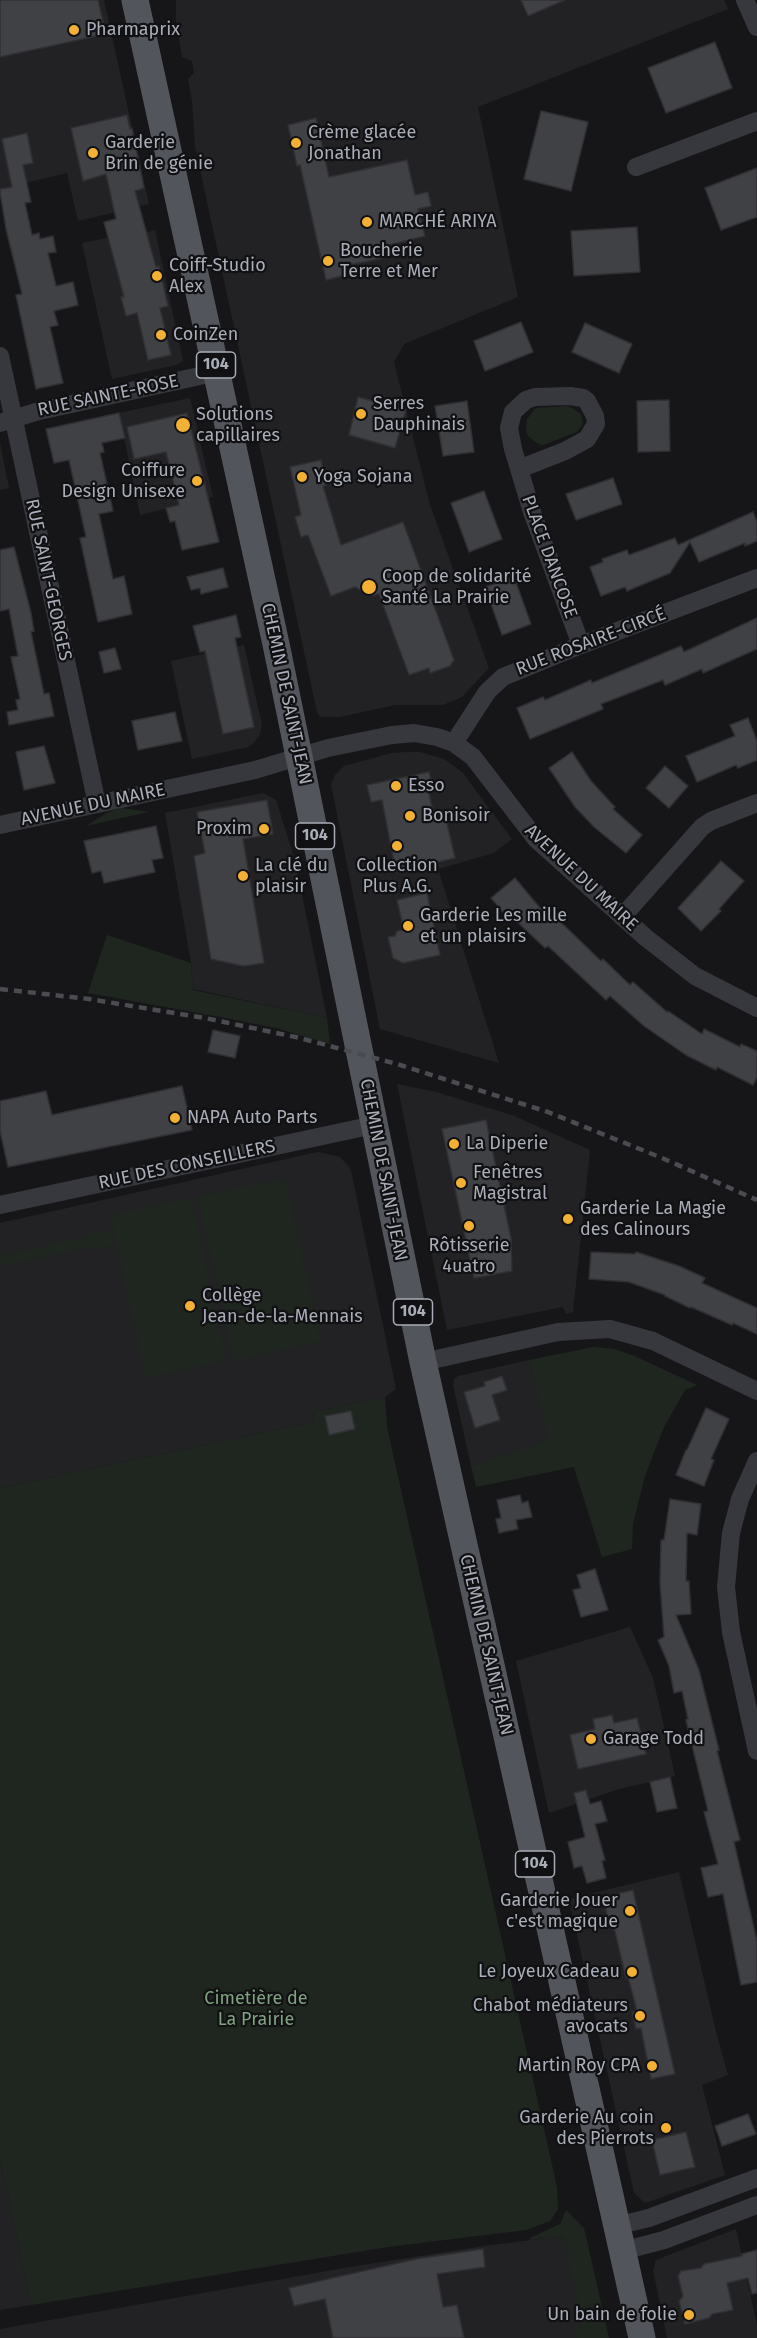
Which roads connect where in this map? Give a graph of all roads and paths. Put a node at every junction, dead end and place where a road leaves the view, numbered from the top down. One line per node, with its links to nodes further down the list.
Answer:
1 (157, 0): 3 (main road)
2 (745, 0): 4 (street)
3 (138, 13): 8 (main road, CHEMIN DE SAINT-JEAN / 104)
4 (757, 27)
5 (757, 121): 6 (street)
6 (636, 167)
7 (0, 356): 9 (street, RUE SAINT-GEORGES)
8 (218, 372): 9 (street, RUE SAINTE-ROSE); 14 (main road, CHEMIN DE SAINT-JEAN / 104)
9 (7, 421): 16 (street, RUE SAINT-GEORGES)
10 (519, 469): 10 (street, PLACE DANCOSE); 12 (street, PLACE DANCOSE)
11 (757, 578): 12 (street, RUE ROSAIRE-CIRCÉ)
12 (580, 645): 13 (street, RUE ROSAIRE-CIRCÉ)
13 (454, 743): 14 (street, AVENUE DU MAIRE); 18 (street, AVENUE DU MAIRE)
14 (299, 757): 16 (street, AVENUE DU MAIRE); 20 (main road, CHEMIN DE SAINT-JEAN / 104)
15 (757, 803): 18 (street)
16 (97, 804): 17 (street, AVENUE DU MAIRE)
17 (0, 825)
18 (622, 917): 19 (street, AVENUE DU MAIRE)
19 (757, 1008)
20 (374, 1125): 21 (street, RUE DES CONSEILLERS); 22 (main road, CHEMIN DE SAINT-JEAN / 104)
21 (0, 1205)
22 (423, 1362): 23 (street); 28 (main road, CHEMIN DE SAINT-JEAN / 104)
23 (757, 1391)
24 (757, 1461): 25 (street)
25 (756, 1743)
26 (757, 2178): 28 (street)
27 (757, 2205): 28 (street)
28 (619, 2238): 29 (main road, CHEMIN DE SAINT-JEAN / 104)
29 (642, 2338)

